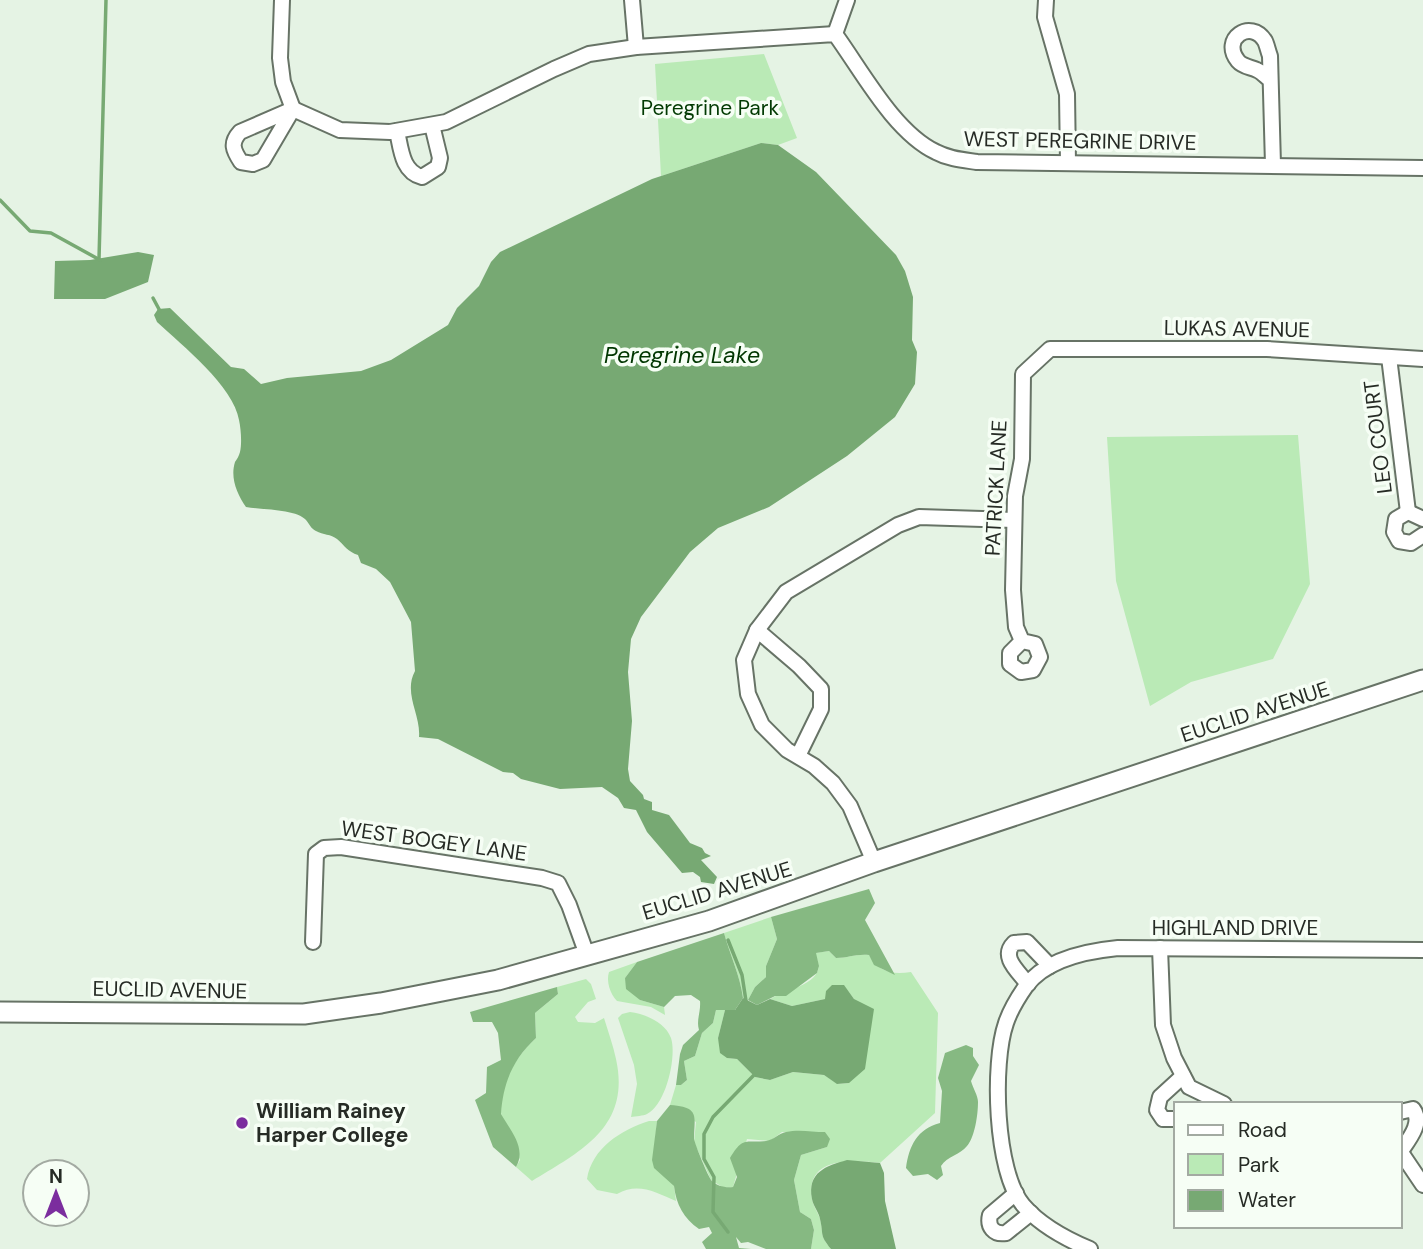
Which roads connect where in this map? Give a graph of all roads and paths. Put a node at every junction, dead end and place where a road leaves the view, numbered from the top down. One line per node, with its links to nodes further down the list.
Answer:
1 (282, 0): 9 (street)
2 (632, 0): 6 (street)
3 (847, 0): 5 (street)
4 (1046, 0): 10 (street)
5 (835, 34): 6 (street); 10 (street, WEST PEREGRINE DRIVE)
6 (636, 47): 8 (street)
7 (1270, 80): 11 (street)
8 (432, 125): 9 (street); 9 (street)
9 (397, 131)
10 (1068, 163): 11 (street, WEST PEREGRINE DRIVE)
11 (1273, 165): 12 (street, WEST PEREGRINE DRIVE)
12 (1423, 168)
13 (1051, 349): 14 (street, LUKAS AVENUE); 18 (street, PATRICK LANE)
14 (1389, 357): 15 (street, LUKAS AVENUE); 16 (street, LEO COURT)
15 (1423, 359)
16 (1408, 512): 17 (street, LEO COURT); 19 (street, LEO COURT)
17 (1423, 519)
18 (1014, 520): 20 (street); 21 (street, PATRICK LANE)
19 (1423, 535)
20 (757, 630): 23 (street); 23 (street)
21 (1021, 641)
22 (1423, 680): 24 (main road, EUCLID AVENUE)
23 (798, 756): 24 (street)
24 (874, 862): 28 (main road, EUCLID AVENUE)
25 (313, 942): 28 (street, WEST BOGEY LANE)
26 (1160, 948): 27 (street, HIGHLAND DRIVE); 29 (street, HIGHLAND DRIVE); 32 (street)
27 (1423, 950)
28 (587, 955): 31 (main road, EUCLID AVENUE)
29 (1050, 967): 30 (street, HIGHLAND DRIVE); 30 (street)
30 (1028, 984): 39 (street)
31 (0, 1012)
32 (1183, 1076): 33 (street); 35 (street)
33 (1198, 1099)
34 (1402, 1111): 36 (street)
35 (1174, 1119)
36 (1402, 1148)
37 (1402, 1154): 38 (street)
38 (1423, 1185)
39 (1016, 1193): 40 (street); 40 (street)
40 (1031, 1213): 41 (street)
41 (1090, 1249)

